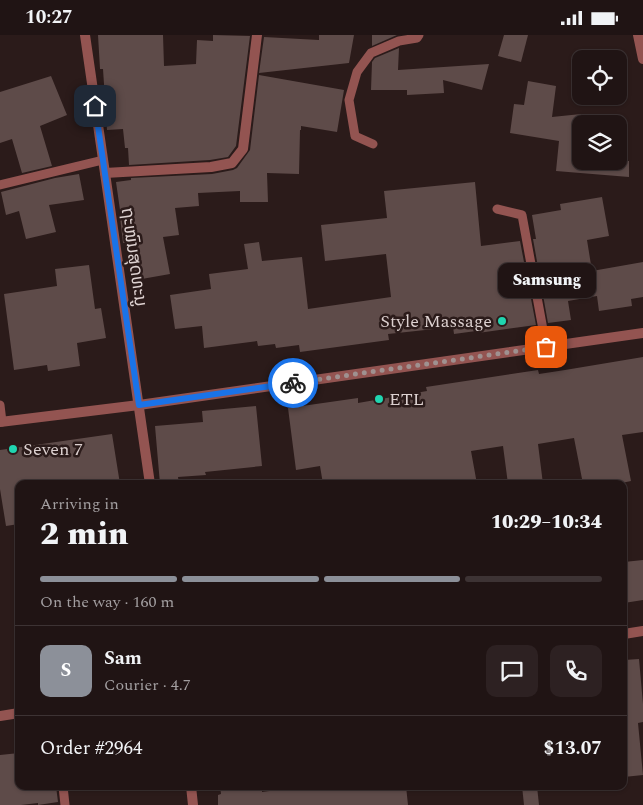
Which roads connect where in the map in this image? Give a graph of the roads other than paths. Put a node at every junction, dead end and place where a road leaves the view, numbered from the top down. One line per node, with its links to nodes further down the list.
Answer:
1 (85, 35): 7 (street, ຖະໜົນສຸດທະນູ)
2 (257, 35): 8 (street)
3 (419, 35): 6 (lane)
4 (638, 35): 5 (street)
5 (643, 59)
6 (373, 144)
7 (103, 160): 8 (street, ຖະໜົນສຸດທະນູ); 9 (lane)
8 (105, 173): 14 (street, ຖະໜົນສຸດທະນູ)
9 (0, 185)
10 (497, 209): 12 (lane)
11 (643, 333): 12 (street)
12 (546, 347): 14 (street)
13 (0, 405): 15 (lane)
14 (139, 405): 15 (street); 16 (street, ຖະໜົນສຸດທະນູ)
15 (1, 422)
16 (149, 480)
17 (643, 631): 18 (street)
18 (627, 634)
19 (15, 714): 20 (street)
20 (0, 716)
21 (63, 790): 23 (lane)
22 (191, 790): 24 (street)
23 (65, 805)
24 (193, 805)

